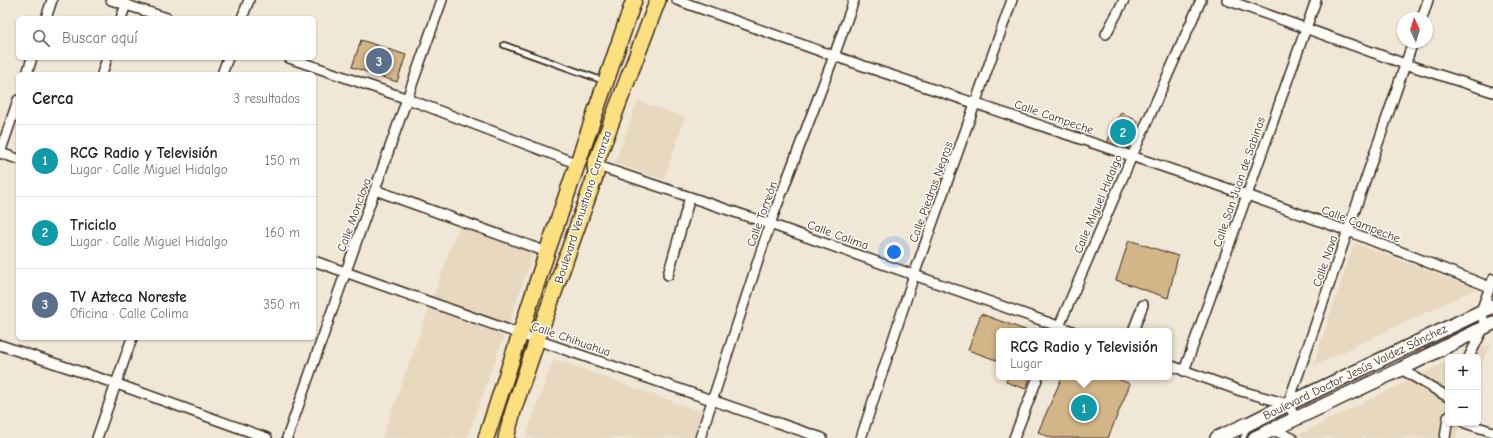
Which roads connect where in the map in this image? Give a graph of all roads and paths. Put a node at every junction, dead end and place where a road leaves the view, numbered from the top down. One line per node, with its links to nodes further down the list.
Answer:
1 (52, 0): 17 (street)
2 (111, 0): 15 (street)
3 (249, 0): 20 (street)
4 (442, 0): 36 (street, Calle Monclova)
5 (634, 0): 34 (main road, Boulevard Venustiano Carranza)
6 (658, 0): 43 (main road, Boulevard Venustiano Carranza)
7 (677, 0): 25 (street, Calle Campeche)
8 (854, 0): 25 (street, Calle Torreón)
9 (1012, 0): 37 (street, Calle Piedras Negras)
10 (1124, 0): 22 (street)
11 (1201, 0): 40 (street, Calle Miguel Hidalgo)
12 (1227, 0): 21 (street)
13 (1316, 0): 21 (street, Calle San Juan de Sabinas)
14 (1428, 0): 16 (street)
15 (126, 5): 18 (street); 19 (street)
16 (1424, 12)
17 (47, 16)
18 (122, 16)
19 (161, 16)
20 (243, 16)
21 (1306, 28): 30 (street); 45 (street, Calle San Juan de Sabinas)
22 (1106, 34)
23 (504, 45): 34 (lane)
24 (1411, 48): 30 (street, Calle Nava)
25 (834, 56): 37 (street, Calle Campeche); 47 (street, Calle Torreón)
26 (31, 60): 31 (street)
27 (106, 60): 32 (street)
28 (227, 60): 33 (street)
29 (295, 60): 36 (street)
30 (1405, 64): 35 (street); 48 (street, Calle Nava)
31 (28, 72)
32 (103, 72)
33 (223, 72)
34 (605, 82): 42 (main road, Boulevard Venustiano Carranza)
35 (1493, 92)
36 (408, 99): 42 (street); 44 (street, Calle Monclova)
37 (976, 103): 40 (street, Calle Campeche); 53 (street, Calle Piedras Negras)
38 (16, 106): 39 (street)
39 (0, 153): 41 (street)
40 (1132, 156): 45 (street, Calle Campeche); 58 (street, Calle Miguel Hidalgo)
41 (16, 158)
42 (578, 164): 49 (main road, Boulevard Venustiano Carranza)
43 (595, 164): 46 (street, Calle Colima); 62 (main road, Boulevard Venustiano Carranza)
44 (375, 190): 49 (street); 51 (street, Calle Monclova)
45 (1248, 195): 48 (street, Calle Campeche); 67 (street, Calle San Juan de Sabinas)
46 (690, 197): 47 (street, Calle Colima); 52 (street)
47 (770, 224): 53 (street, Calle Colima); 71 (street, Calle Torreón)
48 (1348, 231): 54 (street, Calle Campeche); 72 (street, Calle Nava)
49 (547, 252): 60 (main road, Boulevard Venustiano Carranza)
50 (316, 262): 51 (street, Calle Chihuahua)
51 (346, 272): 60 (street, Calle Chihuahua); 81 (street, Calle Monclova)
52 (668, 275)
53 (914, 275): 58 (street, Calle Colima); 86 (street, Calle Piedras Negras)
54 (1492, 283): 55 (street)
55 (1488, 303): 57 (street); 72 (main road, Boulevard Doctor Jesús Valdez Sánchez)
56 (1143, 305): 59 (street)
57 (1490, 326): 64 (street); 66 (main road, Boulevard Doctor Jesús Valdez Sánchez)
58 (1058, 328)
59 (1134, 328)
60 (520, 334): 62 (street, Calle Chihuahua); 82 (main road, Boulevard Venustiano Carranza)
61 (131, 340): 69 (street)
62 (537, 340): 71 (street, Calle Chihuahua); 83 (main road, Boulevard Venustiano Carranza)
63 (0, 345): 69 (street)
64 (1471, 354)
65 (1172, 366): 67 (street)
66 (1400, 370): 70 (street); 73 (main road, Boulevard Doctor Jesús Valdez Sánchez)
67 (1184, 371): 72 (street)
68 (1037, 380): 87 (street)
69 (117, 384): 79 (street); 80 (street)
70 (1445, 395)
71 (713, 400): 84 (street, Calle Torreón); 85 (street, Calle Chihuahua)
72 (1288, 404): 73 (street); 74 (main road, Boulevard Doctor Jesús Valdez Sánchez)
73 (1296, 419): 77 (main road, Boulevard Doctor Jesús Valdez Sánchez)
74 (1250, 423): 88 (main road, Boulevard Doctor Jesús Valdez Sánchez); 89 (lane)
75 (1447, 426): 92 (street)
76 (1474, 426): 78 (street)
77 (1273, 430): 90 (main road, Boulevard Doctor Jesús Valdez Sánchez); 91 (street)
78 (1489, 431)
79 (97, 438)
80 (267, 438)
81 (287, 438)
82 (486, 438)
83 (506, 438)
84 (700, 438)
85 (822, 438)
86 (861, 438)
87 (1014, 438)
88 (1217, 438)
89 (1243, 438)
90 (1255, 438)
91 (1292, 438)
92 (1445, 438)

